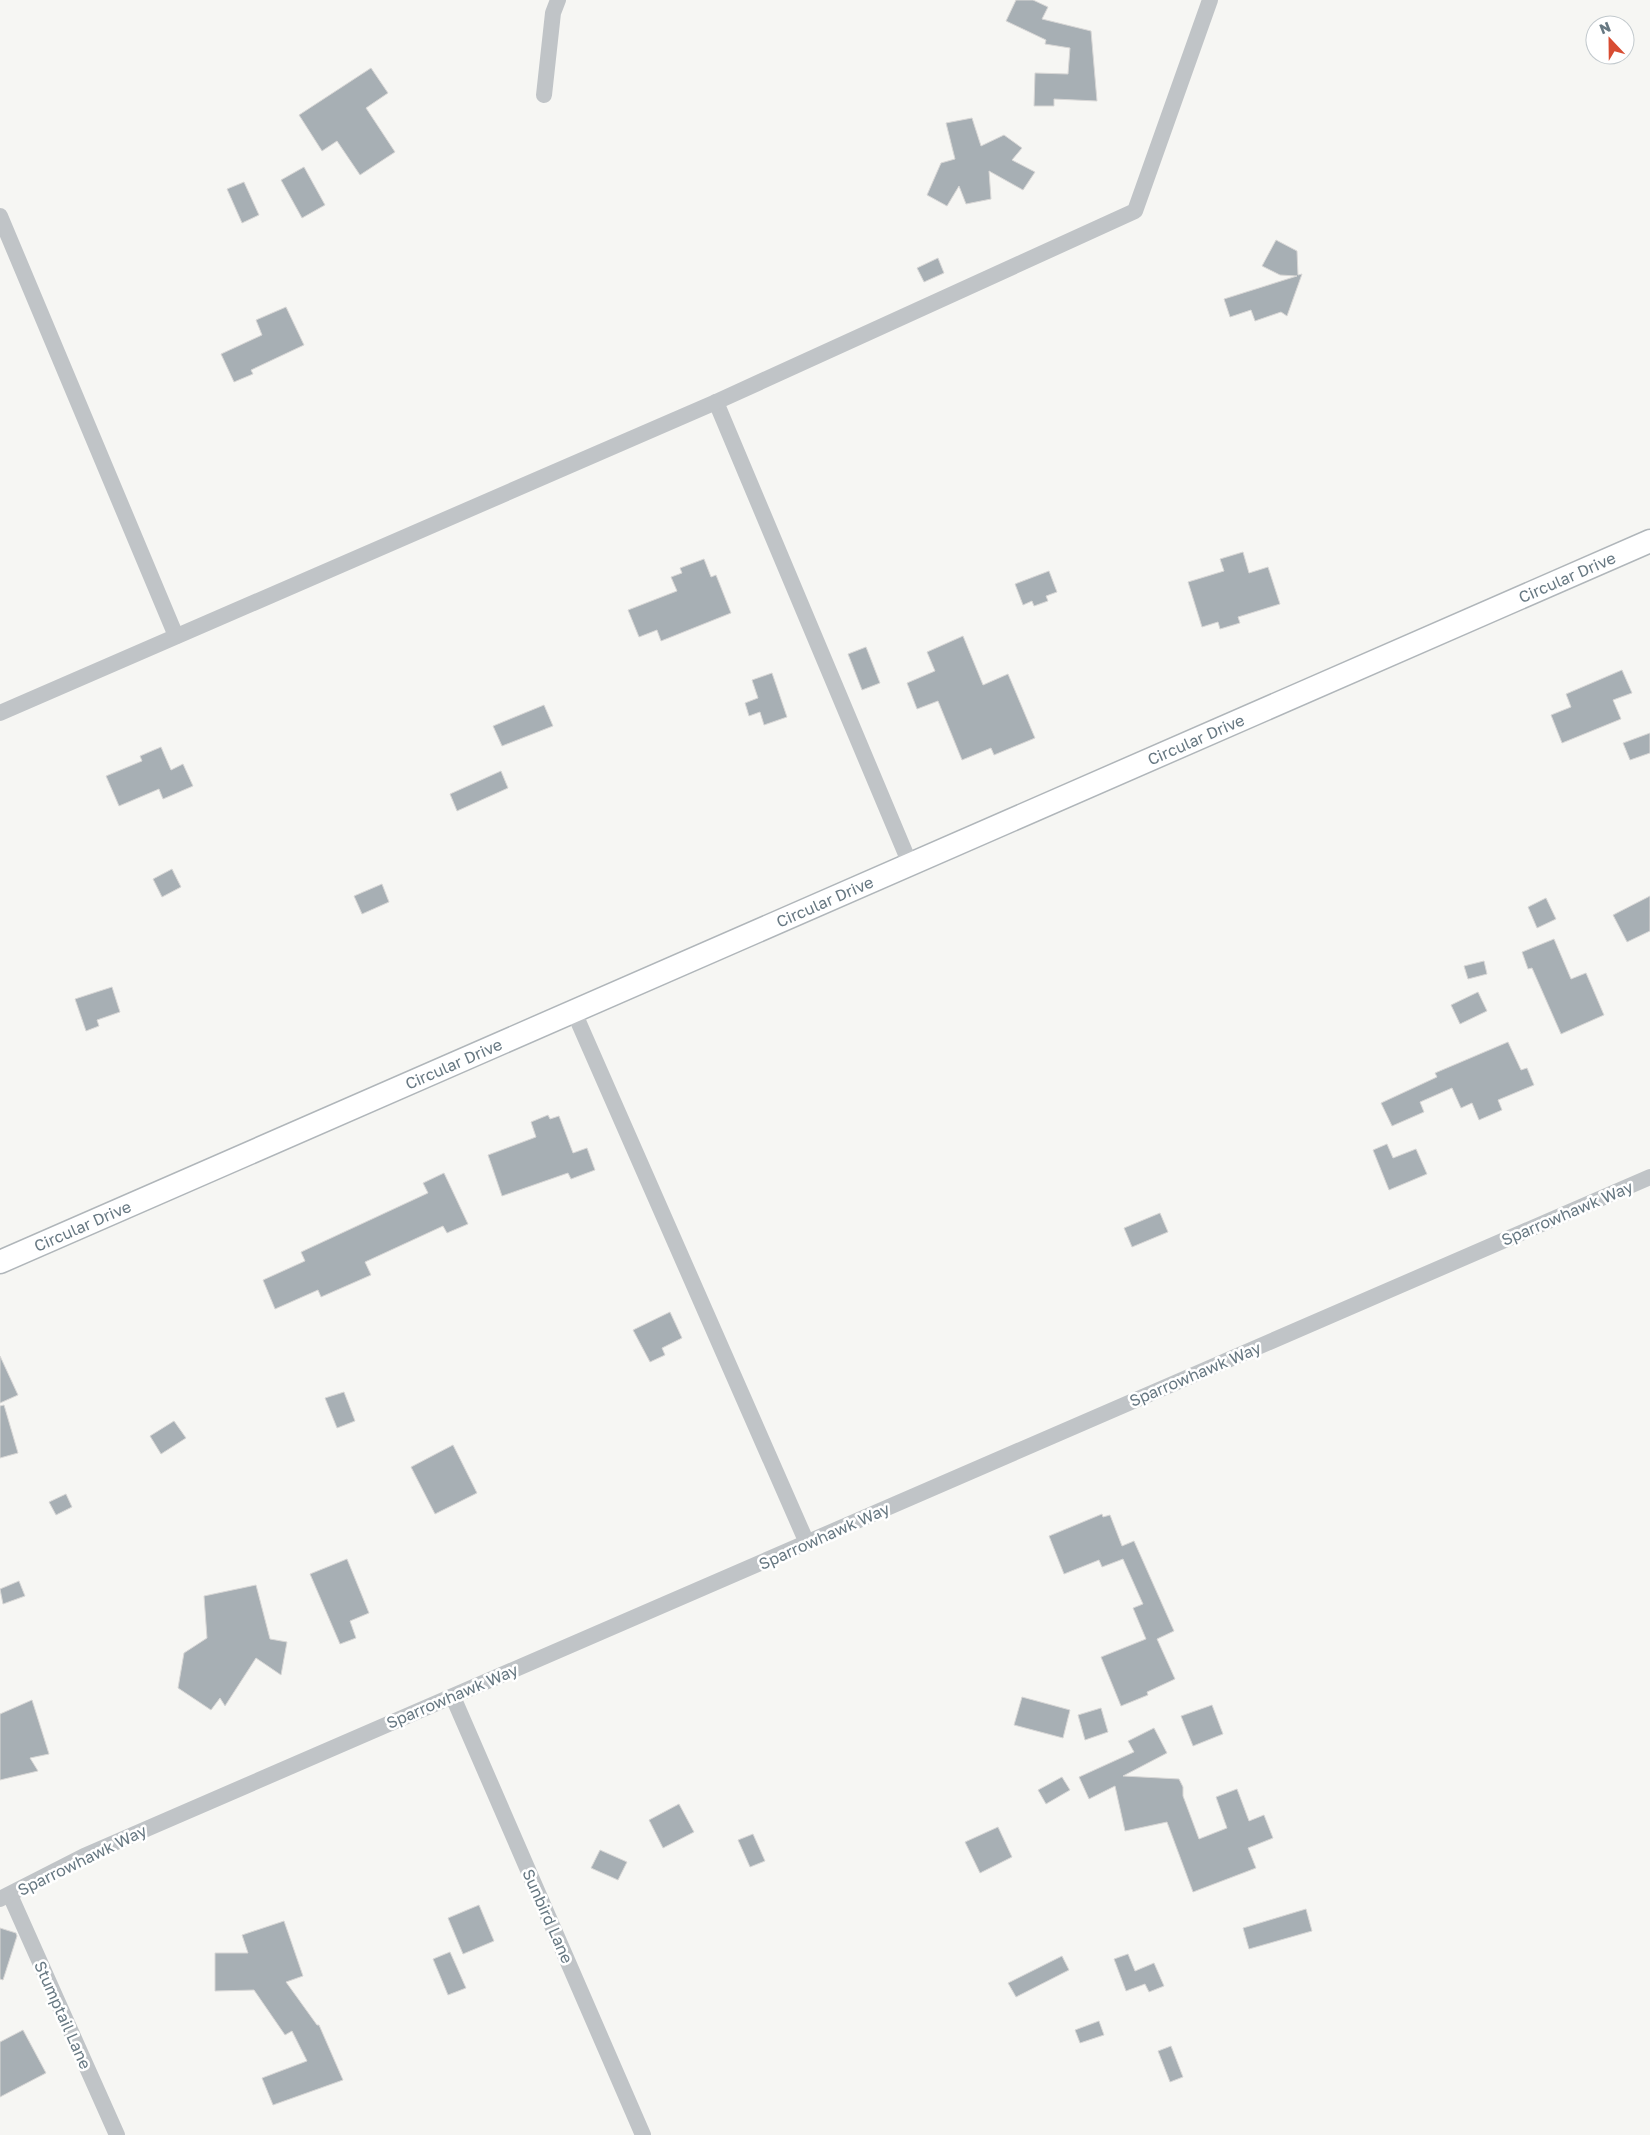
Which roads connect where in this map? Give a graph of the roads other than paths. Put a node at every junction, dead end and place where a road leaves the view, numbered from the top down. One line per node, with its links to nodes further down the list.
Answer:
1 (558, 0): 3 (street)
2 (1210, 0): 5 (street)
3 (544, 95)
4 (0, 216): 7 (street)
5 (716, 402): 7 (street); 9 (street)
6 (1650, 541): 9 (street, Circular Drive)
7 (176, 636): 8 (street)
8 (0, 713)
9 (910, 864): 10 (street, Circular Drive)
10 (574, 1012): 12 (street, Circular Drive); 13 (street)
11 (1650, 1177): 13 (street, Sparrowhawk Way)
12 (0, 1262)
13 (807, 1543): 14 (street, Sparrowhawk Way)
14 (452, 1697): 15 (street, Sparrowhawk Way); 17 (street, Sunbird Lane)
15 (5, 1897): 16 (street, Stumptail Lane)
16 (116, 2135)
17 (643, 2135)

